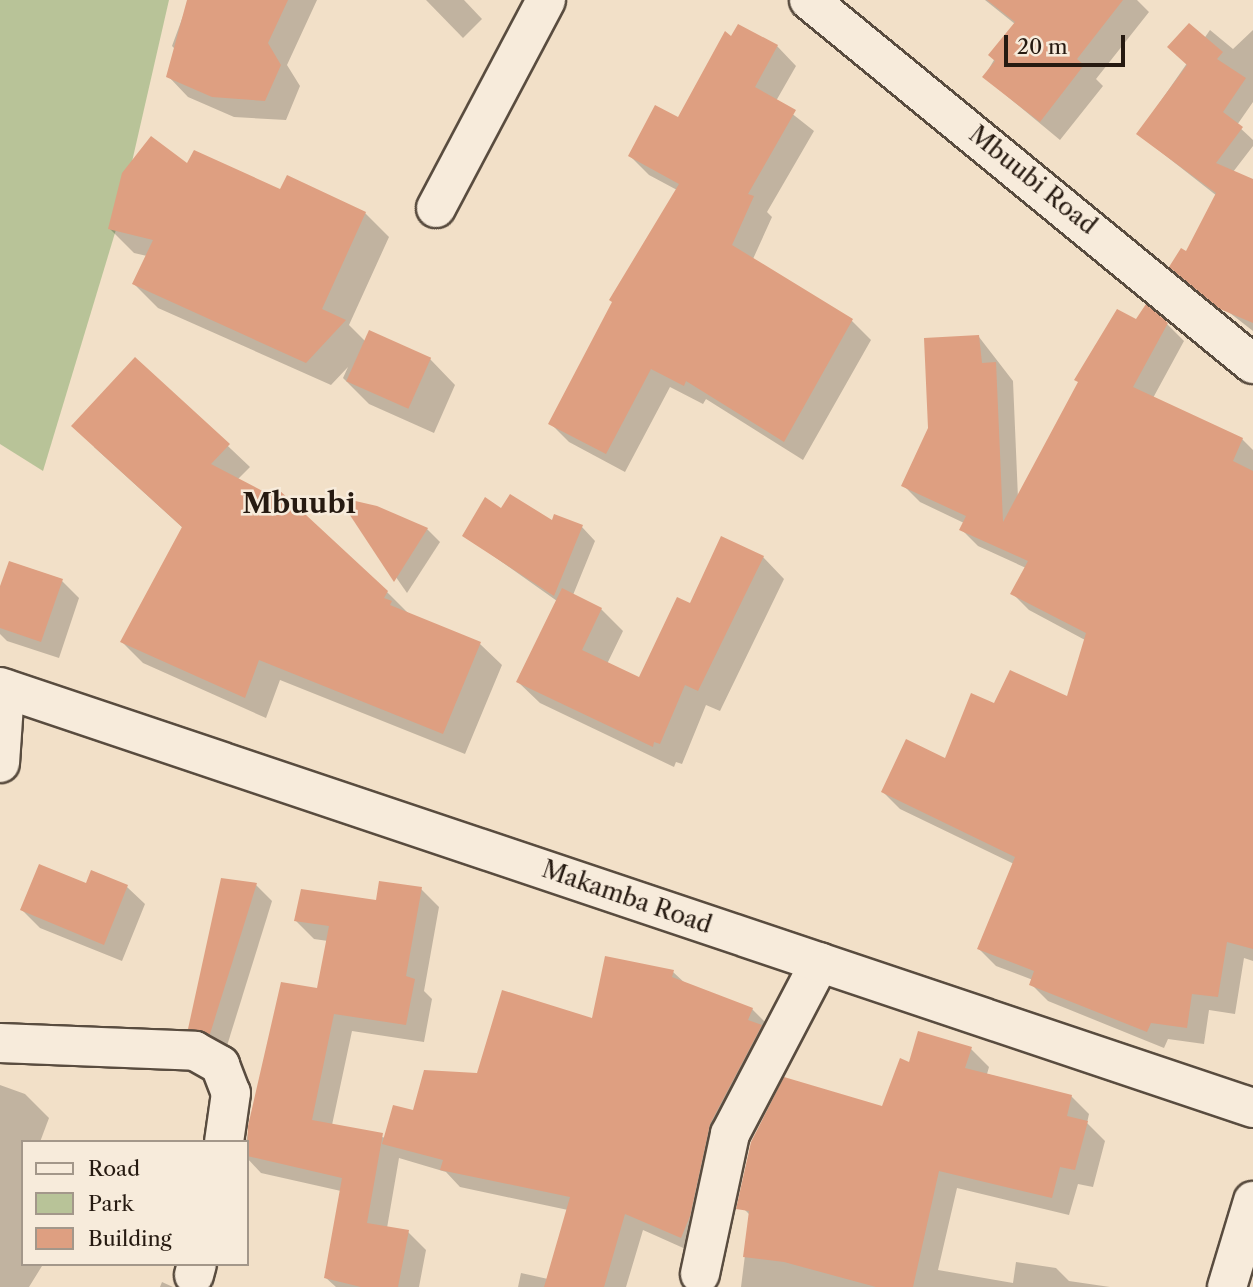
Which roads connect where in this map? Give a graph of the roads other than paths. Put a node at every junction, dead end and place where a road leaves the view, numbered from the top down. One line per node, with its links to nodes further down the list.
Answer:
1 (547, 0): 3 (street)
2 (809, 0): 4 (street, Mbuubi Road)
3 (436, 208)
4 (1253, 364)
5 (2, 688): 6 (street); 7 (street, Makamba Road)
6 (0, 763)
7 (820, 962): 9 (street, Makamba Road); 12 (street)
8 (0, 1043): 10 (street)
9 (1253, 1108)
10 (224, 1140)
11 (1253, 1201): 13 (street)
12 (700, 1274)
13 (1227, 1287)

